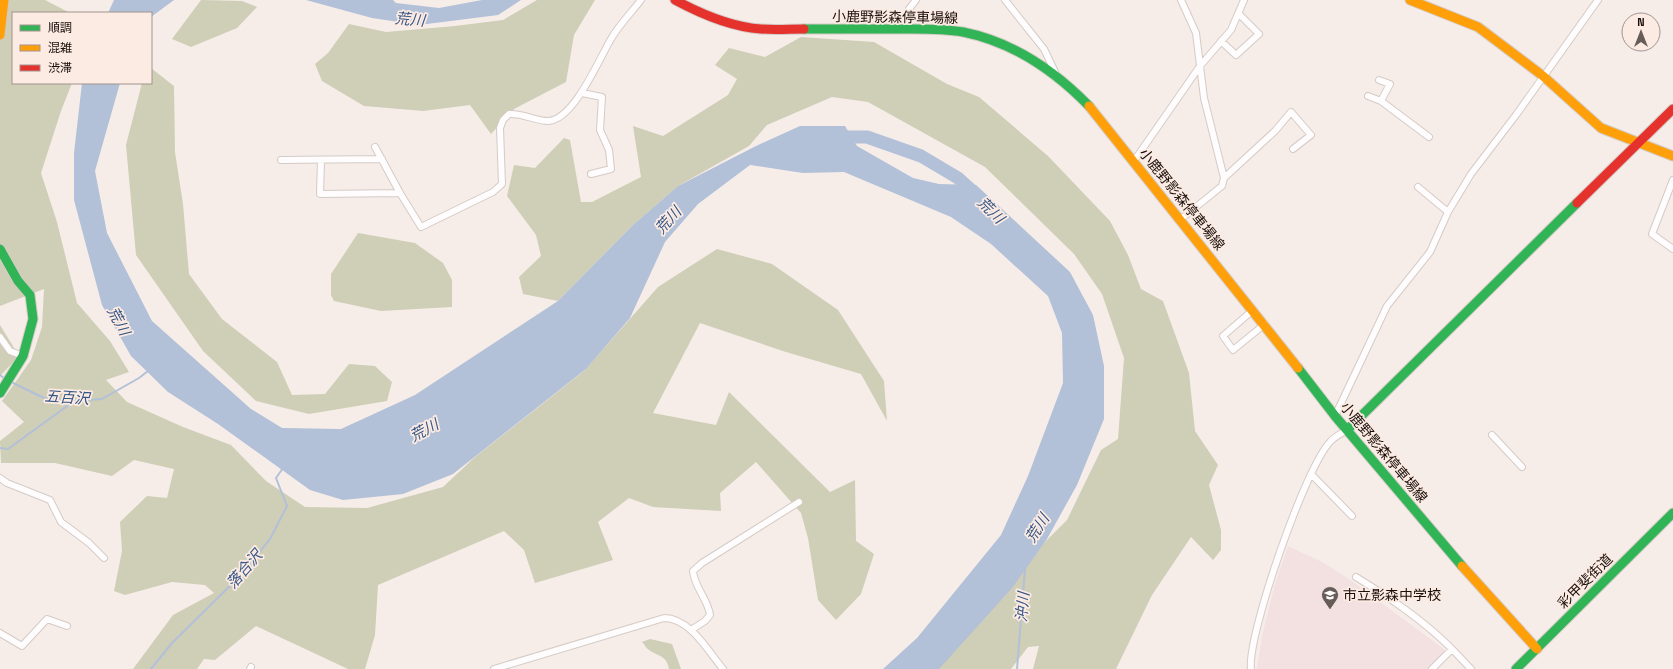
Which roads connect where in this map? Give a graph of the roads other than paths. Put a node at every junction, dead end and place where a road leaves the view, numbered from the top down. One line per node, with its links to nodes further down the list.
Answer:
1 (4, 0): 12 (main road)
2 (641, 0): 18 (street)
3 (675, 0): 11 (main road, 小鹿野影森停車場線)
4 (916, 0): 11 (street)
5 (1005, 0): 15 (street)
6 (1181, 0): 14 (street)
7 (1244, 0): 10 (street)
8 (1410, 0): 16 (main road)
9 (1598, 0): 16 (street)
10 (1239, 14): 13 (street); 13 (street)
11 (905, 29): 15 (main road, 小鹿野影森停車場線)
12 (0, 35)
13 (1222, 41): 14 (street)
14 (1200, 66): 30 (street); 32 (street)
15 (1056, 74): 30 (main road, 小鹿野影森停車場線)
16 (1543, 76): 23 (main road); 36 (street)
17 (1379, 80): 20 (street)
18 (582, 93): 31 (street); 35 (street)
19 (1368, 96): 20 (street)
20 (1381, 102): 22 (street)
21 (1673, 109): 23 (main road)
22 (1429, 137)
23 (1638, 143): 26 (main road); 46 (main road)
24 (375, 147): 27 (street)
25 (1293, 149): 32 (street)
26 (1673, 156)
27 (382, 159): 29 (street); 35 (street)
28 (281, 160): 29 (street)
29 (321, 160): 35 (street)
30 (1134, 162): 37 (main road, 小鹿野影森停車場線)
31 (591, 174)
32 (1224, 178): 37 (street)
33 (1673, 180): 39 (street)
34 (1418, 187): 36 (street)
35 (400, 193)
36 (1448, 212): 45 (street)
37 (1181, 219): 40 (main road, 小鹿野影森停車場線)
38 (0, 249): 43 (main road)
39 (1673, 249)
40 (1253, 310): 41 (main road, 小鹿野影森停車場線); 41 (street)
41 (1264, 324): 45 (main road, 小鹿野影森停車場線)
42 (0, 337): 43 (street)
43 (23, 356): 44 (main road)
44 (0, 393)
45 (1336, 416): 46 (main road, 小鹿野影森停車場線)
46 (1347, 430): 49 (street); 60 (main road, 小鹿野影森停車場線)
47 (1492, 435): 48 (street)
48 (1522, 467)
49 (1311, 474): 53 (street); 63 (street)
50 (0, 478): 54 (street)
51 (799, 502): 57 (street)
52 (1673, 513): 60 (main road, 彩甲斐街道)
53 (1352, 516)
54 (104, 558)
55 (1356, 577): 59 (street)
56 (67, 626): 58 (street)
57 (691, 630): 61 (street); 62 (street)
58 (0, 632)
59 (1452, 649): 64 (street); 65 (street)
60 (1537, 649): 66 (main road, 彩甲斐街道)
61 (494, 669)
62 (723, 669)
63 (1251, 669)
64 (1432, 669)
65 (1470, 669)
66 (1516, 669)

